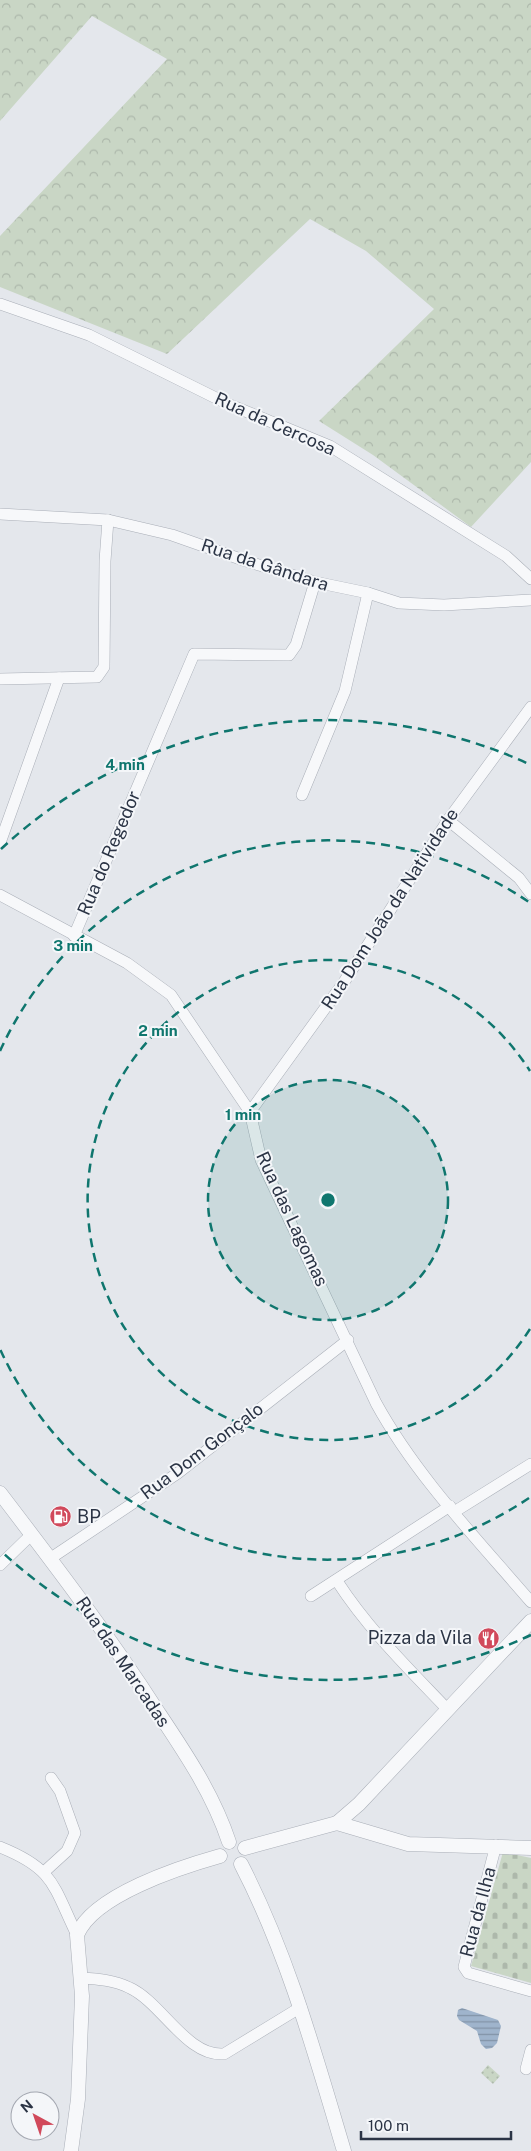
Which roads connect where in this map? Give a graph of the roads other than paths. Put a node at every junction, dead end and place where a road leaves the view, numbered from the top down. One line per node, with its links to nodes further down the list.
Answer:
1 (0, 304): 4 (street, Rua da Cercosa)
2 (0, 514): 3 (street, Rua da Gândara)
3 (108, 520): 5 (street, Rua da Gândara); 8 (street)
4 (531, 579)
5 (315, 582): 6 (street, Rua da Gândara); 16 (street, Rua do Regedor)
6 (368, 593): 7 (street, Rua da Gândara); 11 (street)
7 (531, 600)
8 (59, 678): 9 (street); 13 (street)
9 (0, 680)
10 (531, 707): 12 (street, Rua Dom João da Natividade)
11 (302, 796)
12 (448, 820): 14 (street); 17 (street, Rua Dom João da Natividade)
13 (0, 843)
14 (531, 894)
15 (0, 895): 16 (street, Rua das Lagomas)
16 (74, 936): 17 (street, Rua das Lagomas)
17 (250, 1112): 18 (street, Rua das Lagomas)
18 (348, 1340): 21 (street, Rua das Lagomas); 23 (street, Rua Dom Gonçalo)
19 (531, 1464): 21 (street)
20 (0, 1493): 22 (street, Rua das Marcadas)
21 (452, 1509): 25 (street); 27 (street, Rua das Lagomas)
22 (32, 1534): 23 (street, Rua das Marcadas); 24 (street)
23 (51, 1558): 34 (street, Rua das Marcadas)
24 (0, 1565)
25 (337, 1581): 26 (street); 29 (street)
26 (311, 1596)
27 (531, 1602)
28 (531, 1621): 29 (street)
29 (448, 1710): 31 (street)
30 (51, 1778): 41 (street)
31 (359, 1804): 32 (street); 33 (street)
32 (337, 1823): 33 (street); 38 (street)
33 (361, 1829): 35 (street)
34 (229, 1842): 38 (street); 39 (street)
35 (496, 1845): 36 (street); 44 (street, Rua da Ilha)
36 (529, 1845)
37 (0, 1847): 41 (street)
38 (245, 1848): 40 (street)
39 (220, 1856): 40 (street); 42 (street)
40 (241, 1864): 45 (street)
41 (44, 1872): 42 (street)
42 (77, 1935): 43 (street)
43 (81, 1978): 45 (street); 48 (street)
44 (531, 1991)
45 (301, 2007): 49 (street)
46 (531, 2050): 47 (street)
47 (526, 2069)
48 (74, 2149)
49 (344, 2151)

